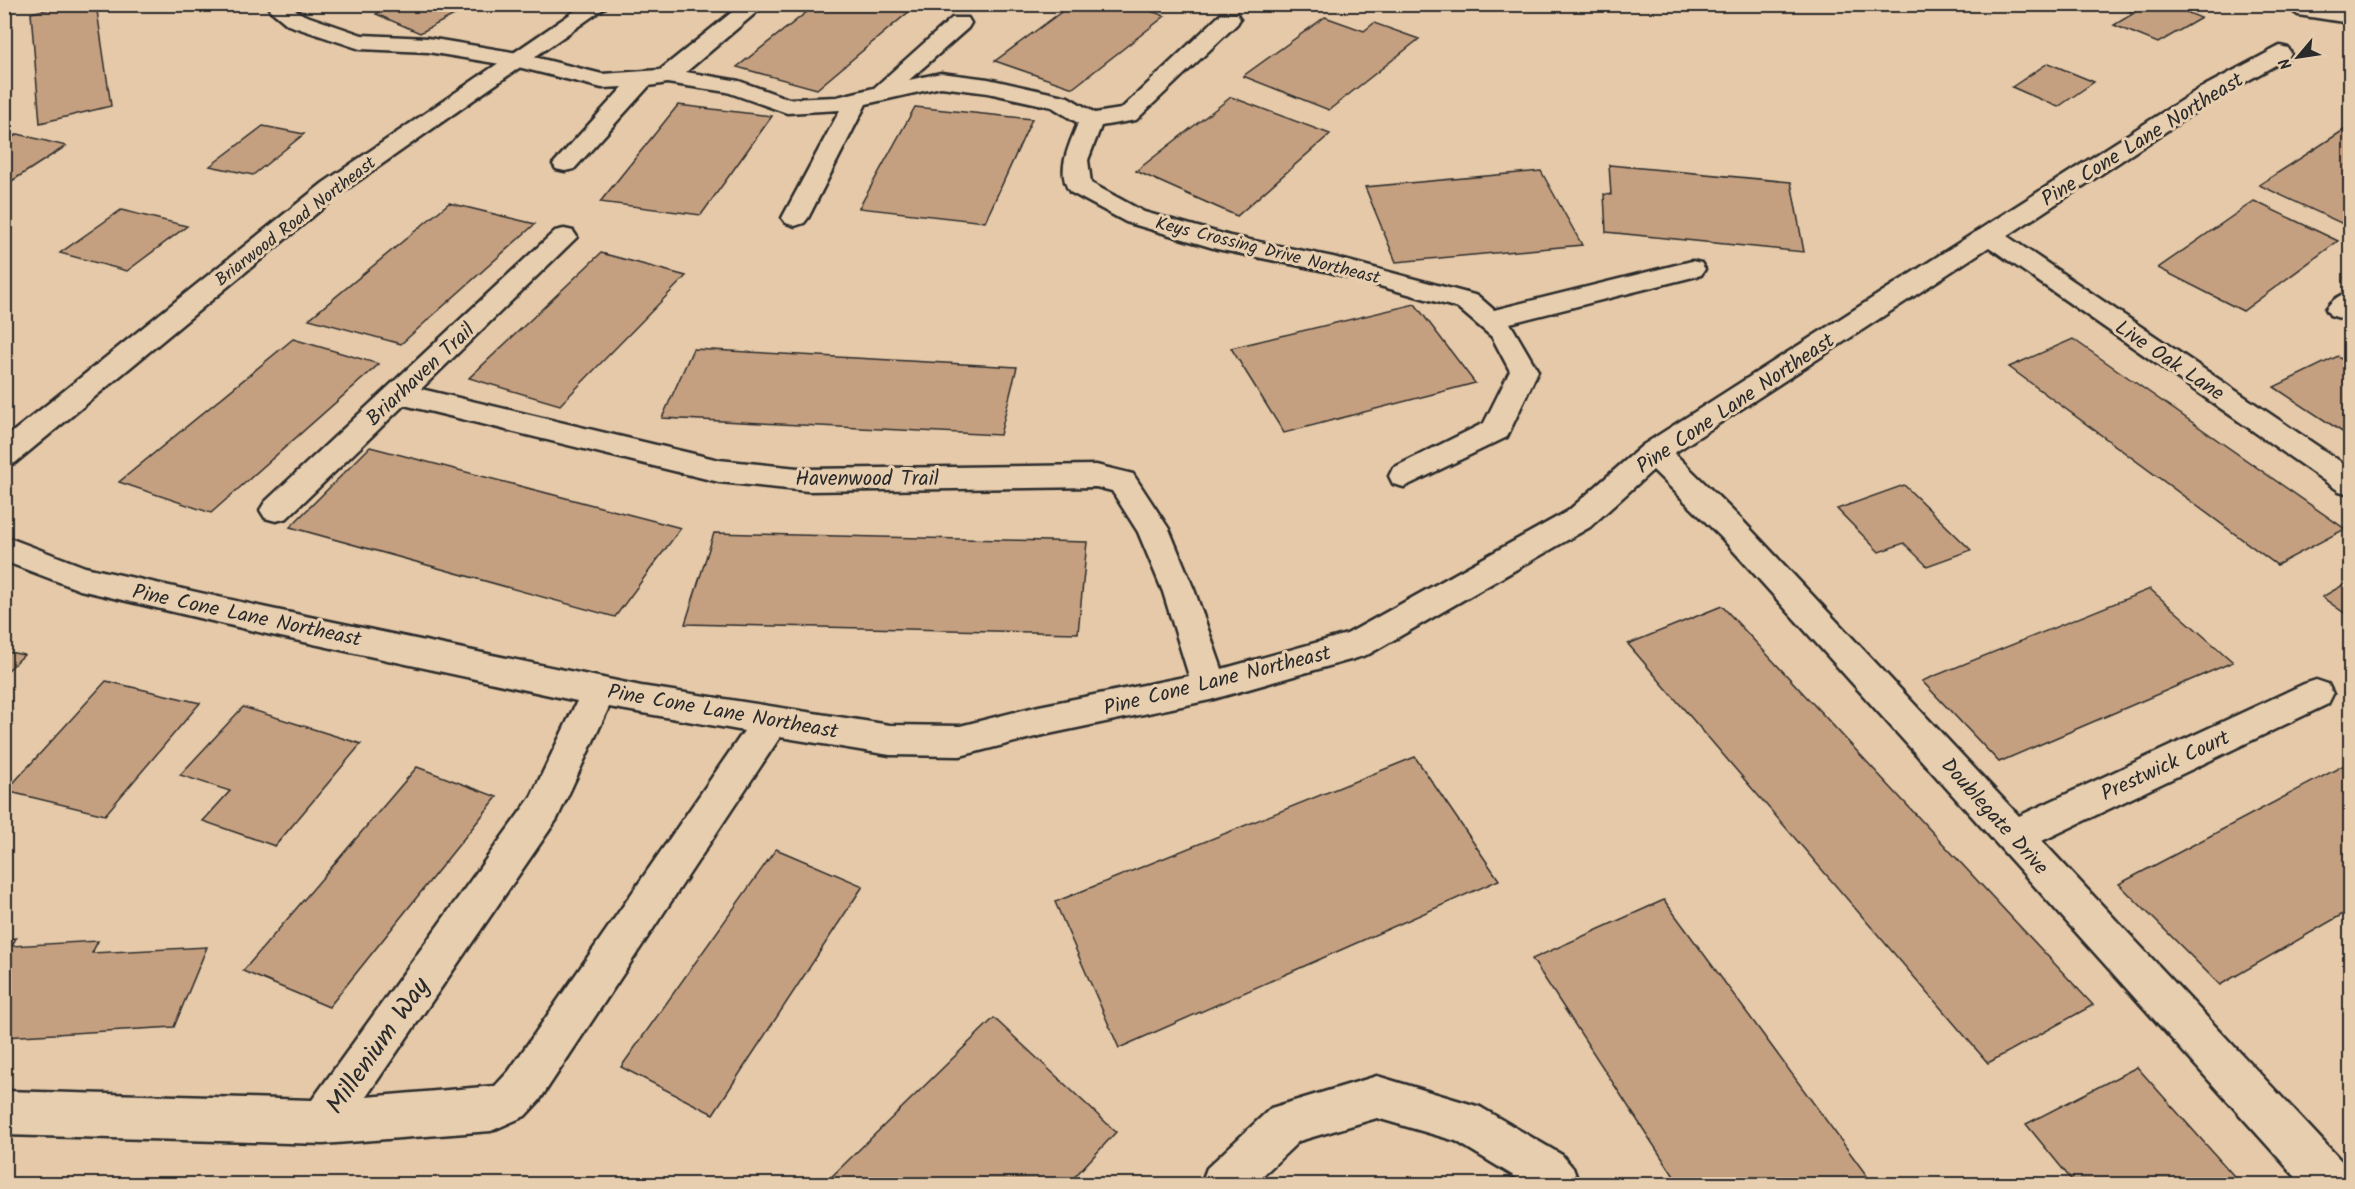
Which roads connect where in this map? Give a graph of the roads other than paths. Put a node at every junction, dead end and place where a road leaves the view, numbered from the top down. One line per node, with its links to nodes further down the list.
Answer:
1 (600, 4): 10 (street, Briarwood Road Northeast)
2 (756, 4): 11 (street)
3 (282, 6): 10 (street)
4 (2300, 7): 5 (street); 8 (street)
5 (2350, 17)
6 (1229, 19): 14 (street)
7 (960, 23): 13 (street)
8 (2350, 28)
9 (2280, 53): 17 (street, Pine Cone Lane Northeast)
10 (518, 60): 12 (street); 23 (street, Briarwood Road Northeast)
11 (667, 76): 12 (street); 13 (street)
12 (642, 80): 15 (street)
13 (869, 97): 14 (street); 16 (street)
14 (1091, 121): 20 (street, Keys Crossing Drive Northeast)
15 (565, 164)
16 (795, 219)
17 (1990, 236): 22 (street, Pine Cone Lane Northeast); 25 (street, Live Oak Lane)
18 (564, 237): 21 (street, Briarhaven Trail)
19 (1692, 269): 20 (street)
20 (1488, 320): 24 (street, Keys Crossing Drive Northeast)
21 (399, 394): 26 (street, Briarhaven Trail); 28 (street, Havenwood Trail)
22 (1654, 453): 28 (street, Pine Cone Lane Northeast); 32 (street, Doublegate Drive)
23 (4, 455)
24 (1404, 476)
25 (2350, 483)
26 (276, 510)
27 (4, 548): 29 (street, Pine Cone Lane Northeast)
28 (1210, 686): 31 (street, Pine Cone Lane Northeast)
29 (600, 690): 31 (street, Pine Cone Lane Northeast); 34 (street, Millenium Way)
30 (2316, 694): 32 (street, Prestwick Court)
31 (771, 721): 34 (street, Millenium Way)
32 (2013, 836): 37 (street, Doublegate Drive)
33 (4, 1113): 34 (street)
34 (323, 1122)
35 (1224, 1185): 36 (street)
36 (1557, 1185)
37 (2332, 1185)

